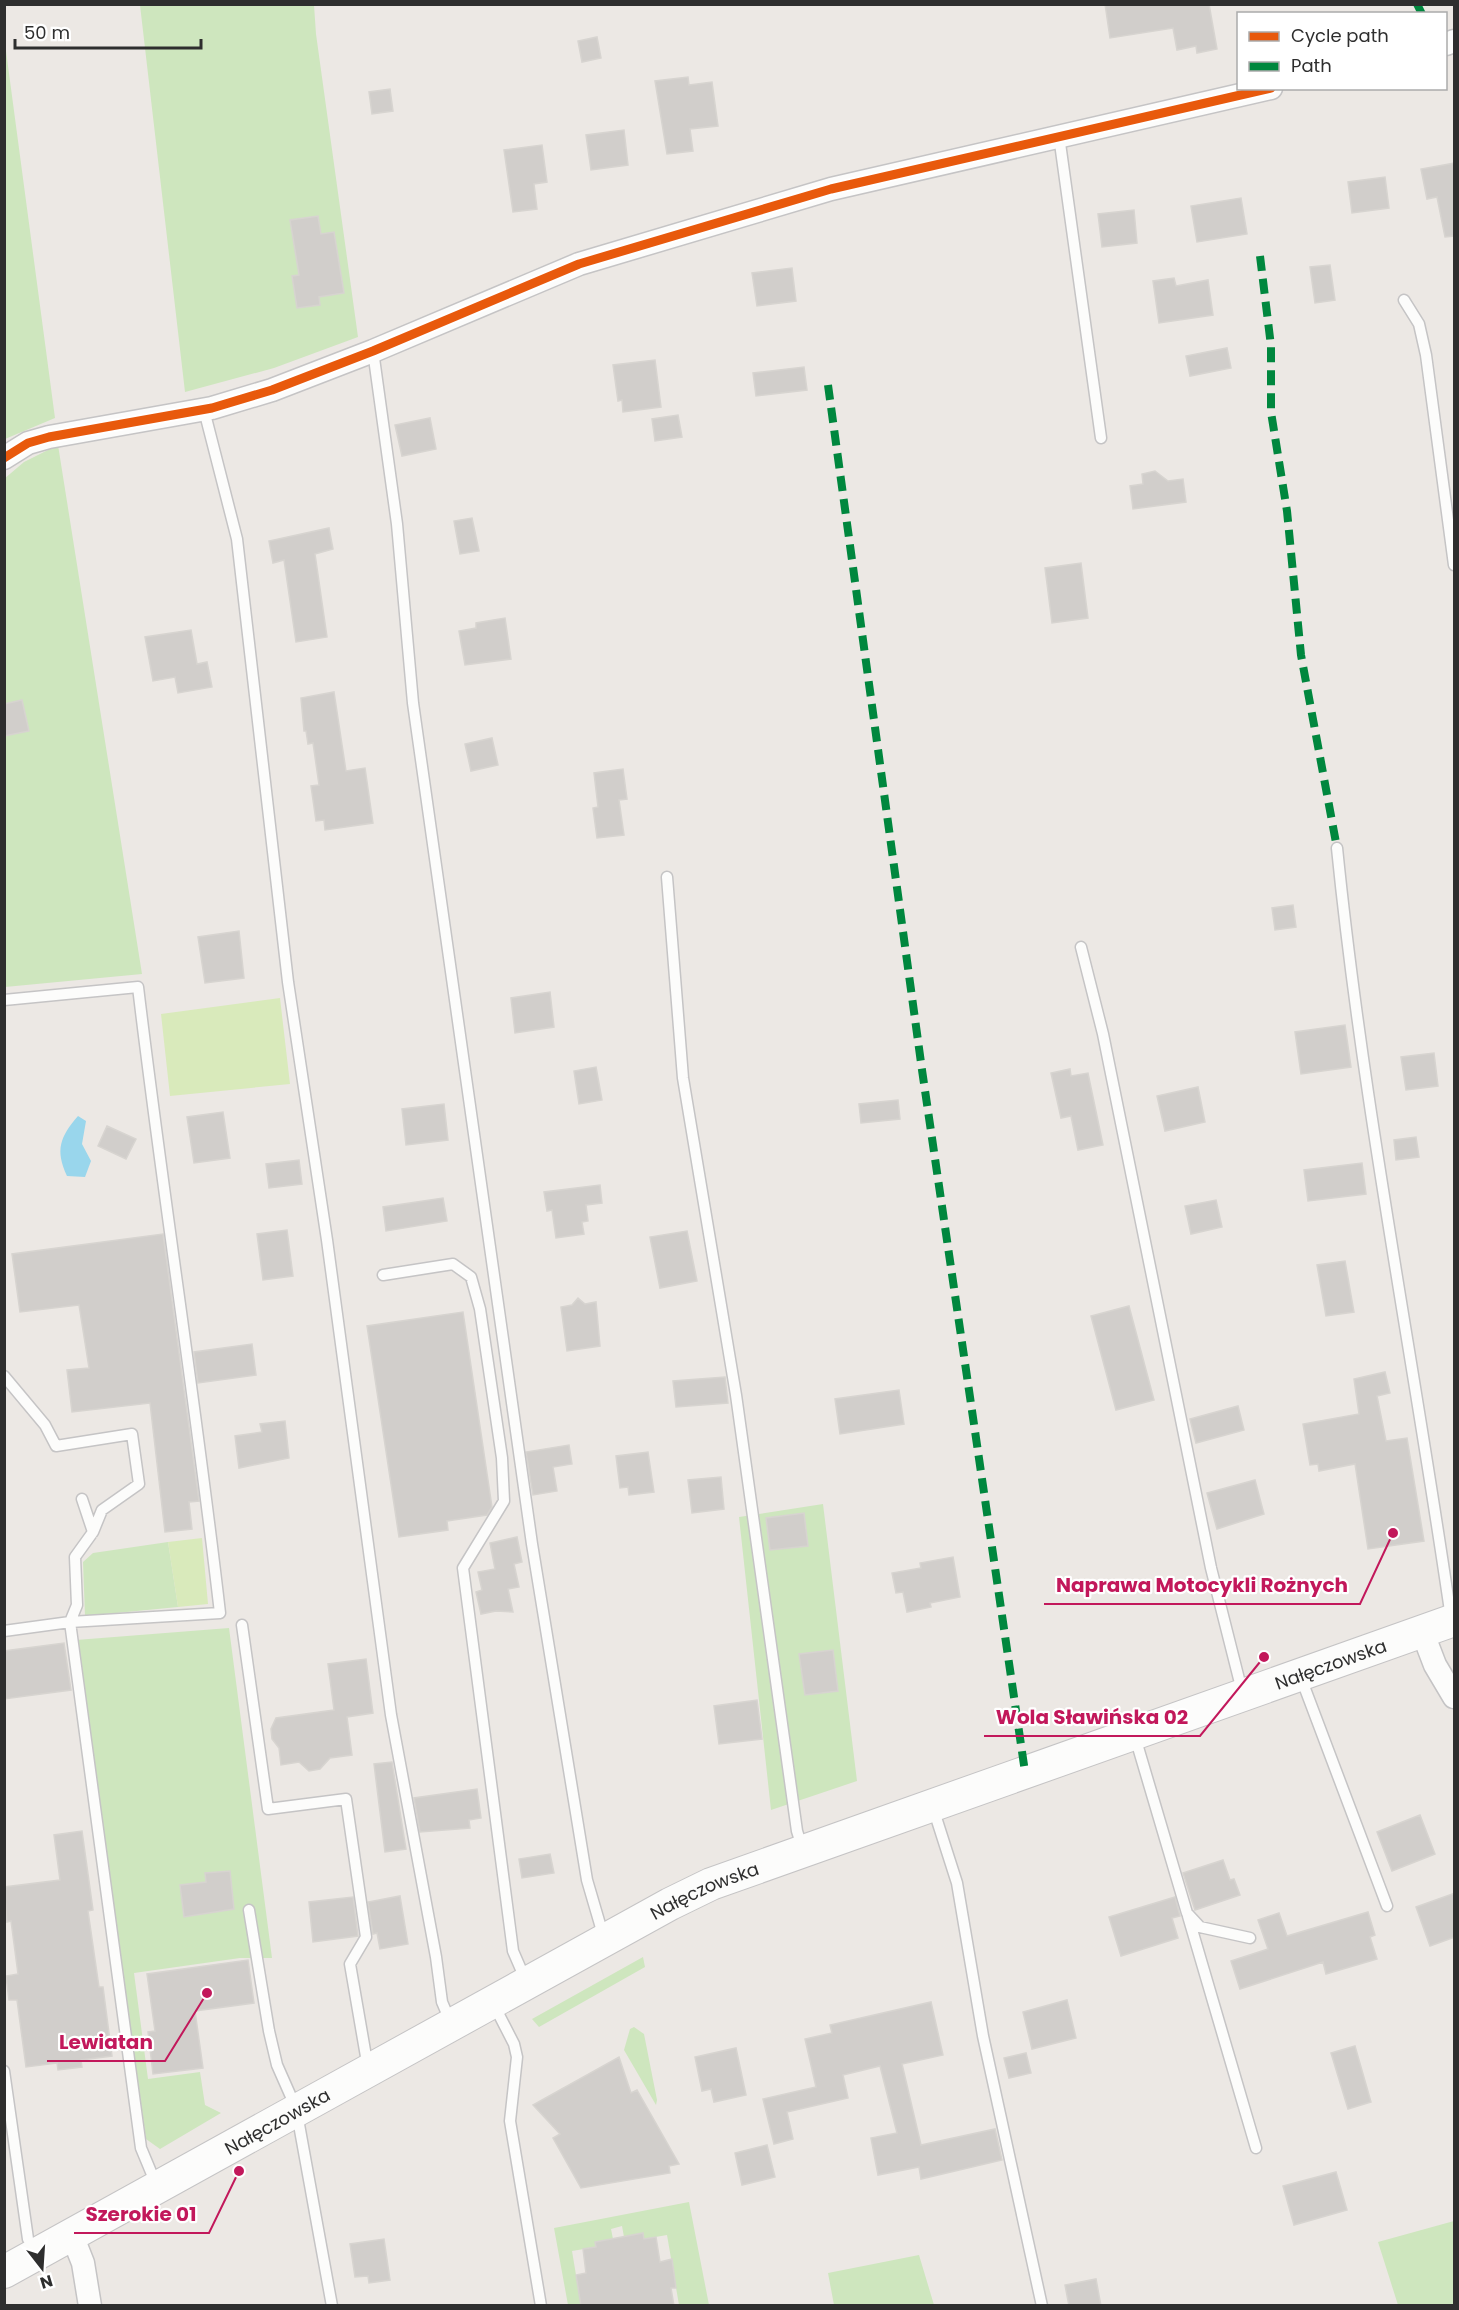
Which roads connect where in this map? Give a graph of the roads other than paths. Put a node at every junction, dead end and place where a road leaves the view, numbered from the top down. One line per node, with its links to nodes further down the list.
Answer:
1 (1262, 90): 2 (street)
2 (1059, 136): 4 (street); 6 (lane)
3 (1404, 300): 8 (lane)
4 (373, 351): 5 (street); 32 (lane)
5 (204, 410): 7 (street); 35 (lane)
6 (1101, 438)
7 (4, 458)
8 (1455, 565)
9 (1337, 848): 17 (lane)
10 (667, 877): 27 (lane)
11 (1081, 947): 23 (lane)
12 (4, 1000): 18 (lane)
13 (383, 1275): 33 (lane)
14 (4, 1376): 16 (lane)
15 (82, 1499): 16 (lane)
16 (93, 1532): 18 (lane)
17 (1453, 1621): 21 (main road, Nałęczowska)
18 (70, 1622): 20 (lane); 40 (lane)
19 (243, 1625): 37 (lane)
20 (4, 1631)
21 (1422, 1632): 22 (main road, Nałęczowska); 24 (street)
22 (1299, 1674): 23 (main road, Nałęczowska); 28 (lane)
23 (1243, 1694): 25 (main road, Nałęczowska)
24 (1455, 1697)
25 (1134, 1733): 26 (main road, Nałęczowska); 30 (lane)
26 (932, 1805): 27 (main road, Nałęczowska); 47 (lane)
27 (803, 1850): 32 (main road, Nałęczowska)
28 (1387, 1906)
29 (249, 1910): 38 (lane)
30 (1187, 1913): 31 (lane); 39 (lane)
31 (1250, 1938)
32 (605, 1941): 33 (main road, Nałęczowska)
33 (528, 1984): 34 (main road, Nałęczowska)
34 (493, 2003): 35 (main road, Nałęczowska); 46 (lane)
35 (453, 2026): 37 (main road, Nałęczowska)
36 (4, 2071): 42 (lane)
37 (369, 2071): 38 (main road, Nałęczowska)
38 (297, 2108): 40 (main road, Nałęczowska); 45 (lane)
39 (1256, 2148)
40 (157, 2187): 41 (main road, Nałęczowska)
41 (72, 2235): 42 (main road, Nałęczowska); 44 (street)
42 (37, 2254): 43 (main road, Nałęczowska)
43 (4, 2272)
44 (90, 2306)
45 (332, 2306)
46 (541, 2306)
47 (1042, 2306)

